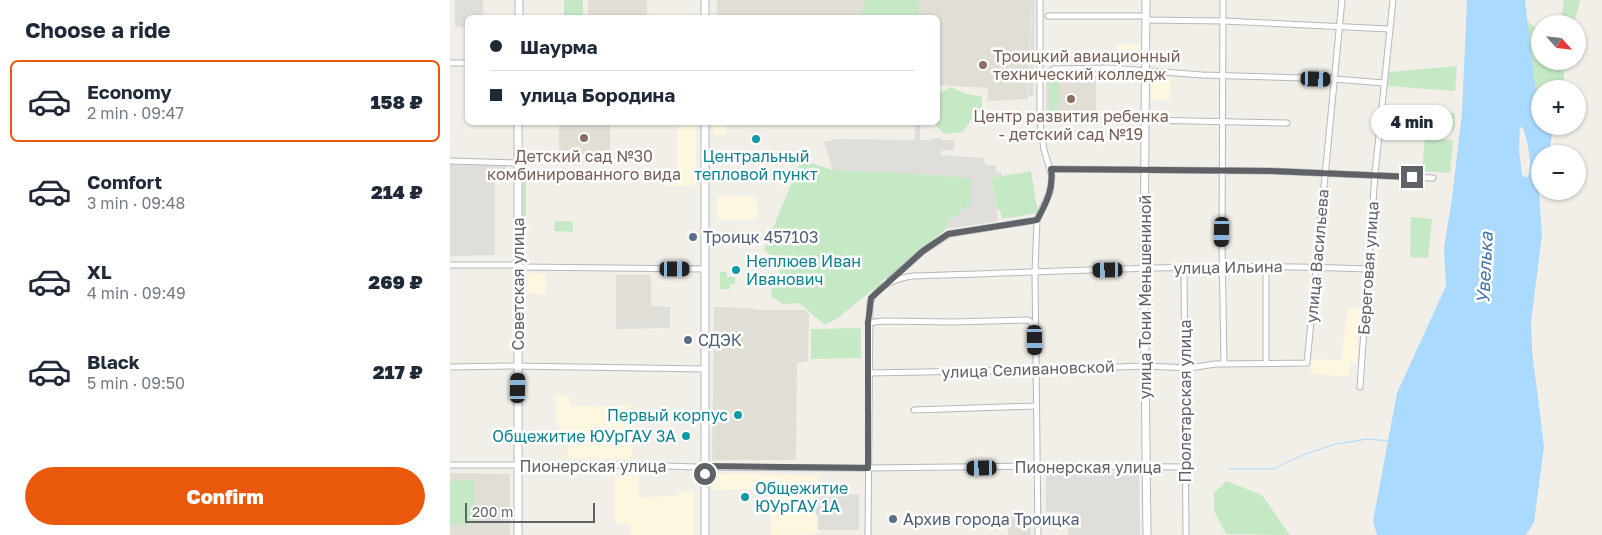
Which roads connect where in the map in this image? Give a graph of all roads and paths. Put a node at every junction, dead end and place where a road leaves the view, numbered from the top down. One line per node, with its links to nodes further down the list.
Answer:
1 (519, 0): 8 (street)
2 (705, 0): 9 (street)
3 (1040, 0): 29 (street)
4 (1146, 0): 11 (street, улица Тони Меньшениной)
5 (1223, 0): 12 (street)
6 (1342, 0): 13 (street, улица Васильева)
7 (1393, 0): 14 (street, Береговая улица)
8 (519, 15)
9 (705, 15)
10 (1048, 16): 11 (street)
11 (1146, 18): 12 (street); 18 (street, улица Тони Меньшениной)
12 (1223, 21): 13 (street); 19 (street)
13 (1340, 26): 14 (street); 20 (street, улица Васильева)
14 (1389, 29): 21 (street, Береговая улица)
15 (450, 63): 16 (street)
16 (465, 63)
17 (1053, 69): 18 (street)
18 (1146, 70): 19 (street); 22 (street, улица Тони Меньшениной)
19 (1223, 75): 20 (street); 23 (street)
20 (1334, 79): 21 (street); 32 (street, улица Васильева)
21 (1384, 83): 33 (street, Береговая улица)
22 (1146, 120): 23 (street); 30 (street, улица Тони Меньшениной)
23 (1223, 121): 24 (street); 31 (street)
24 (1287, 123)
25 (518, 125): 28 (street, Советская улица)
26 (705, 125): 42 (street)
27 (450, 161): 28 (street)
28 (518, 162): 37 (street, Советская улица)
29 (1051, 169): 30 (street); 35 (street)
30 (1146, 169): 31 (street); 43 (street, улица Тони Меньшениной)
31 (1222, 171): 32 (street); 39 (street)
32 (1324, 172): 33 (street); 40 (street, улица Васильева)
33 (1375, 174): 34 (street); 44 (street, Береговая улица)
34 (1433, 178)
35 (1037, 220): 45 (street); 46 (street, улица Ильина)
36 (450, 265): 37 (street)
37 (519, 266): 42 (street); 54 (street, Советская улица)
38 (1266, 266): 39 (street, улица Ильина); 40 (street, улица Ильина); 53 (street)
39 (1223, 267): 41 (street, улица Ильина); 52 (street)
40 (1316, 267): 44 (street, улица Ильина); 51 (street, улица Васильева)
41 (1184, 268): 43 (street, улица Ильина); 57 (street, Пролетарская улица)
42 (705, 269): 58 (street)
43 (1144, 269): 45 (street, улица Ильина); 55 (street, улица Тони Меньшениной)
44 (1368, 269): 61 (street, Береговая улица)
45 (1035, 272): 46 (street, улица Ильина); 47 (street)
46 (881, 288): 49 (street, улица Ильина)
47 (1034, 315): 48 (street); 50 (street)
48 (1028, 320): 49 (street); 50 (street)
49 (868, 323): 60 (street)
50 (1034, 325): 59 (street)
51 (1307, 363): 53 (street, улица Селивановской)
52 (1224, 364): 53 (street, улица Селивановской); 57 (street, улица Селивановской)
53 (1266, 364)
54 (518, 366): 56 (street); 58 (street); 65 (street, Советская улица)
55 (1145, 366): 57 (street, улица Селивановской); 59 (street, улица Селивановской); 68 (street, улица Тони Меньшениной)
56 (450, 367)
57 (1185, 367): 69 (street, Пролетарская улица)
58 (705, 369): 66 (street)
59 (1036, 370): 60 (street, улица Селивановской); 62 (street)
60 (868, 373): 70 (street)
61 (1360, 387)
62 (1036, 406): 63 (street); 67 (street)
63 (914, 410)
64 (450, 465): 65 (street, Пионерская улица)
65 (518, 465): 66 (street, Пионерская улица); 71 (street, Советская улица)
66 (705, 466): 70 (street, Пионерская улица); 72 (street)
67 (1037, 466): 68 (street, Пионерская улица); 70 (street, Пионерская улица); 74 (street)
68 (1146, 467): 69 (street, Пионерская улица); 75 (street, улица Тони Меньшениной)
69 (1186, 467): 76 (street, Пролетарская улица)
70 (868, 468): 73 (street)
71 (518, 535)
72 (704, 535)
73 (868, 535)
74 (1038, 535)
75 (1146, 535)
76 (1186, 535)

